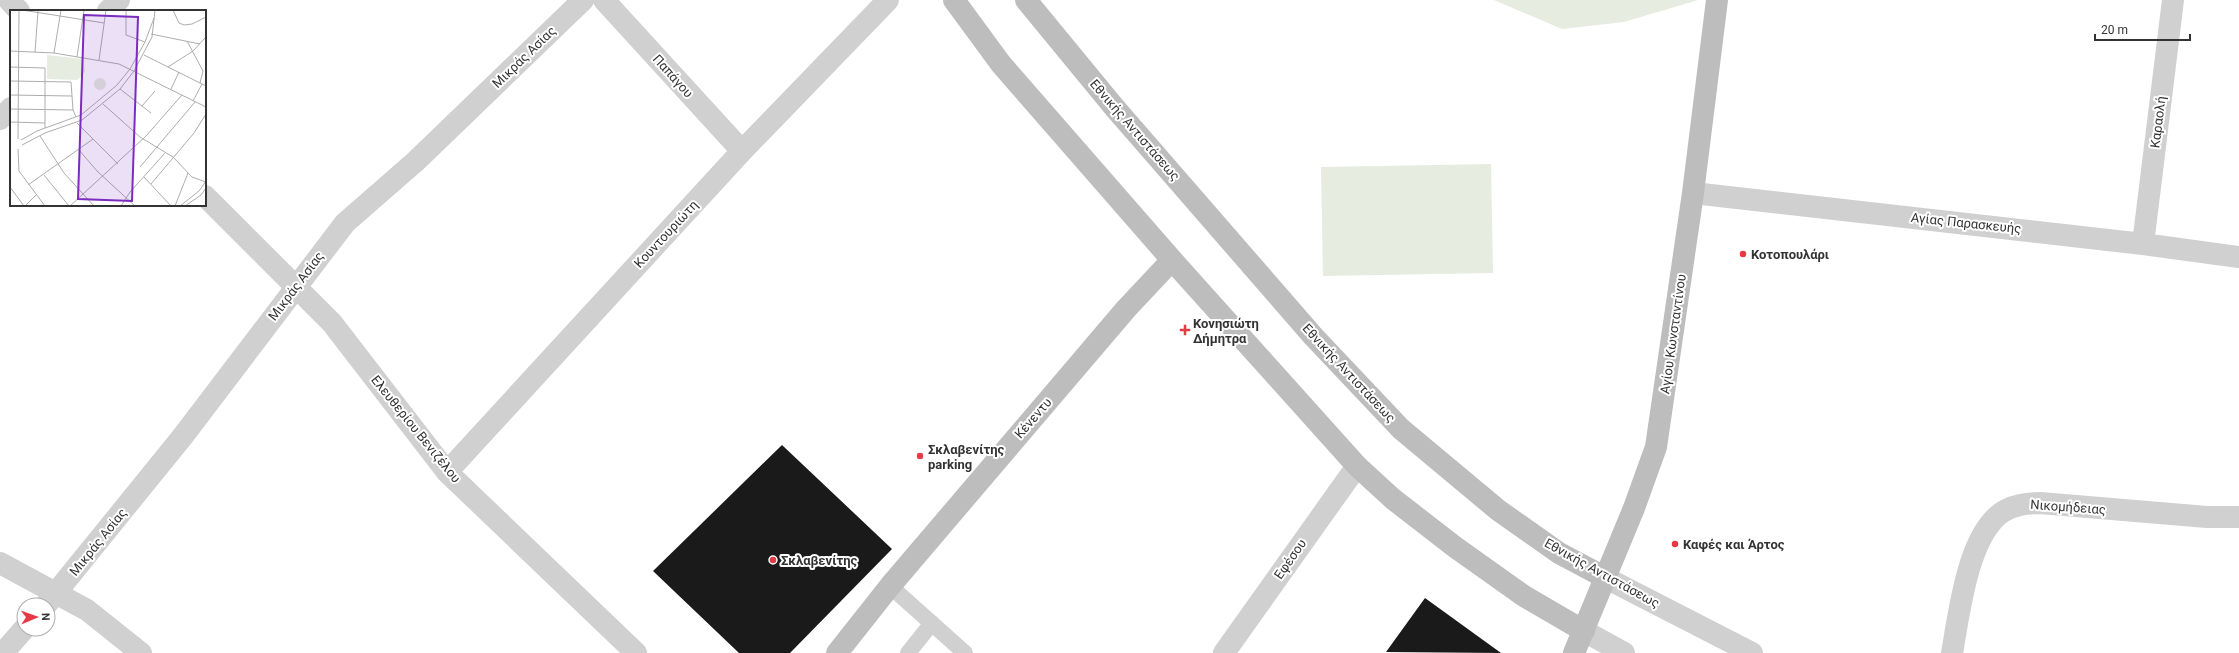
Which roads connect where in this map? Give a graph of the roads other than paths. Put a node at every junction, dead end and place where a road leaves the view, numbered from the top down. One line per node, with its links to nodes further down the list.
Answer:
1 (9, 0): 10 (street)
2 (119, 0): 11 (street)
3 (583, 0): 20 (street, Μικράς Ασίας)
4 (604, 0): 14 (street, Παπάγου)
5 (888, 0): 14 (street, Κουντουριώτη)
6 (954, 0): 19 (main road)
7 (1026, 0): 25 (main road, Εθνικής Αντιστάσεως)
8 (1717, 0): 15 (main road, Αγίου Κωνσταντίνου)
9 (2173, 0): 17 (street, Καραολή)
10 (18, 10)
11 (109, 10)
12 (10, 109): 13 (street)
13 (0, 119)
14 (742, 152): 22 (street, Κουντουριώτη)
15 (1693, 192): 17 (street, Αγίας Παρασκευής); 25 (main road, Αγίου Κωνσταντίνου)
16 (206, 197): 20 (street, Ελευθερίου Βενιζέλου)
17 (2143, 244): 18 (street, Αγίας Παρασκευής)
18 (2239, 257)
19 (1172, 260): 21 (main road); 26 (main road, Κένεντυ)
20 (296, 286): 22 (street, Ελευθερίου Βενιζέλου); 28 (street, Μικράς Ασίας)
21 (1356, 466): 31 (main road); 39 (street, Εφέσου)
22 (447, 472): 35 (street, Ελευθερίου Βενιζέλου)
23 (2239, 517): 43 (street, Νικομήδειας)
24 (0, 563): 27 (street)
25 (1606, 578): 31 (main road, Αγίου Κωνσταντίνου); 42 (street, Εθνικής Αντιστάσεως)
26 (890, 586): 30 (lane); 36 (main road, Κένεντυ)
27 (48, 597)
28 (53, 597)
29 (56, 601): 34 (street)
30 (932, 623): 37 (lane); 38 (lane)
31 (1584, 630): 40 (main road, Αγίου Κωνσταντίνου); 41 (street)
32 (17, 637): 33 (street)
33 (3, 653)
34 (141, 653)
35 (636, 653)
36 (836, 653)
37 (908, 653)
38 (965, 653)
39 (1224, 653)
40 (1574, 653)
41 (1624, 653)
42 (1752, 653)
43 (1952, 653)

